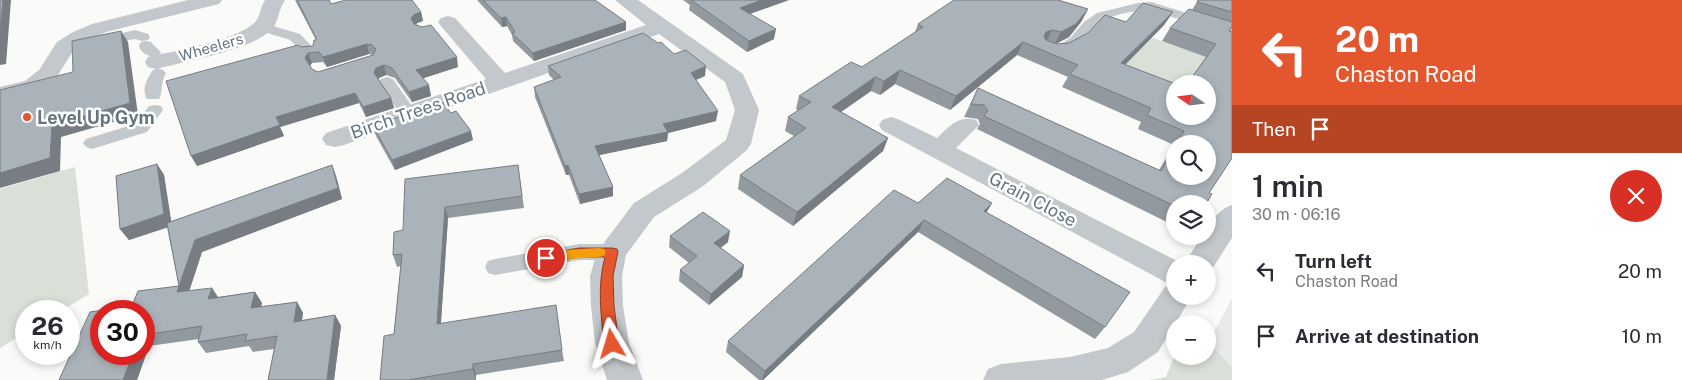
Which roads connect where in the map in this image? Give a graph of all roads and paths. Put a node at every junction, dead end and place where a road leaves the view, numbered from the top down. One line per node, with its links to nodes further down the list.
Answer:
1 (212, 0): 14 (street)
2 (275, 0): 5 (street, Wheelers)
3 (625, 0): 6 (street)
4 (470, 15): 12 (street, Birch Trees Road)
5 (263, 27): 10 (lane); 11 (street, Wheelers)
6 (660, 27): 12 (street, Birch Trees Road); 22 (street)
7 (1232, 32): 9 (lane)
8 (99, 43): 11 (lane)
9 (1046, 48)
10 (310, 52)
11 (151, 54): 19 (lane)
12 (500, 81): 15 (street, Birch Trees Road)
13 (387, 82): 15 (lane)
14 (0, 94)
15 (408, 113): 18 (street, Birch Trees Road)
16 (891, 125): 20 (street, Grain Close)
17 (967, 125): 20 (street)
18 (334, 140)
19 (92, 143)
20 (939, 150): 25 (street, Grain Close)
21 (1232, 215): 23 (street)
22 (612, 252): 24 (lane); 27 (street)
23 (1204, 255)
24 (495, 267)
25 (1166, 269)
26 (1170, 305): 28 (street)
27 (625, 380)
28 (1001, 380)

